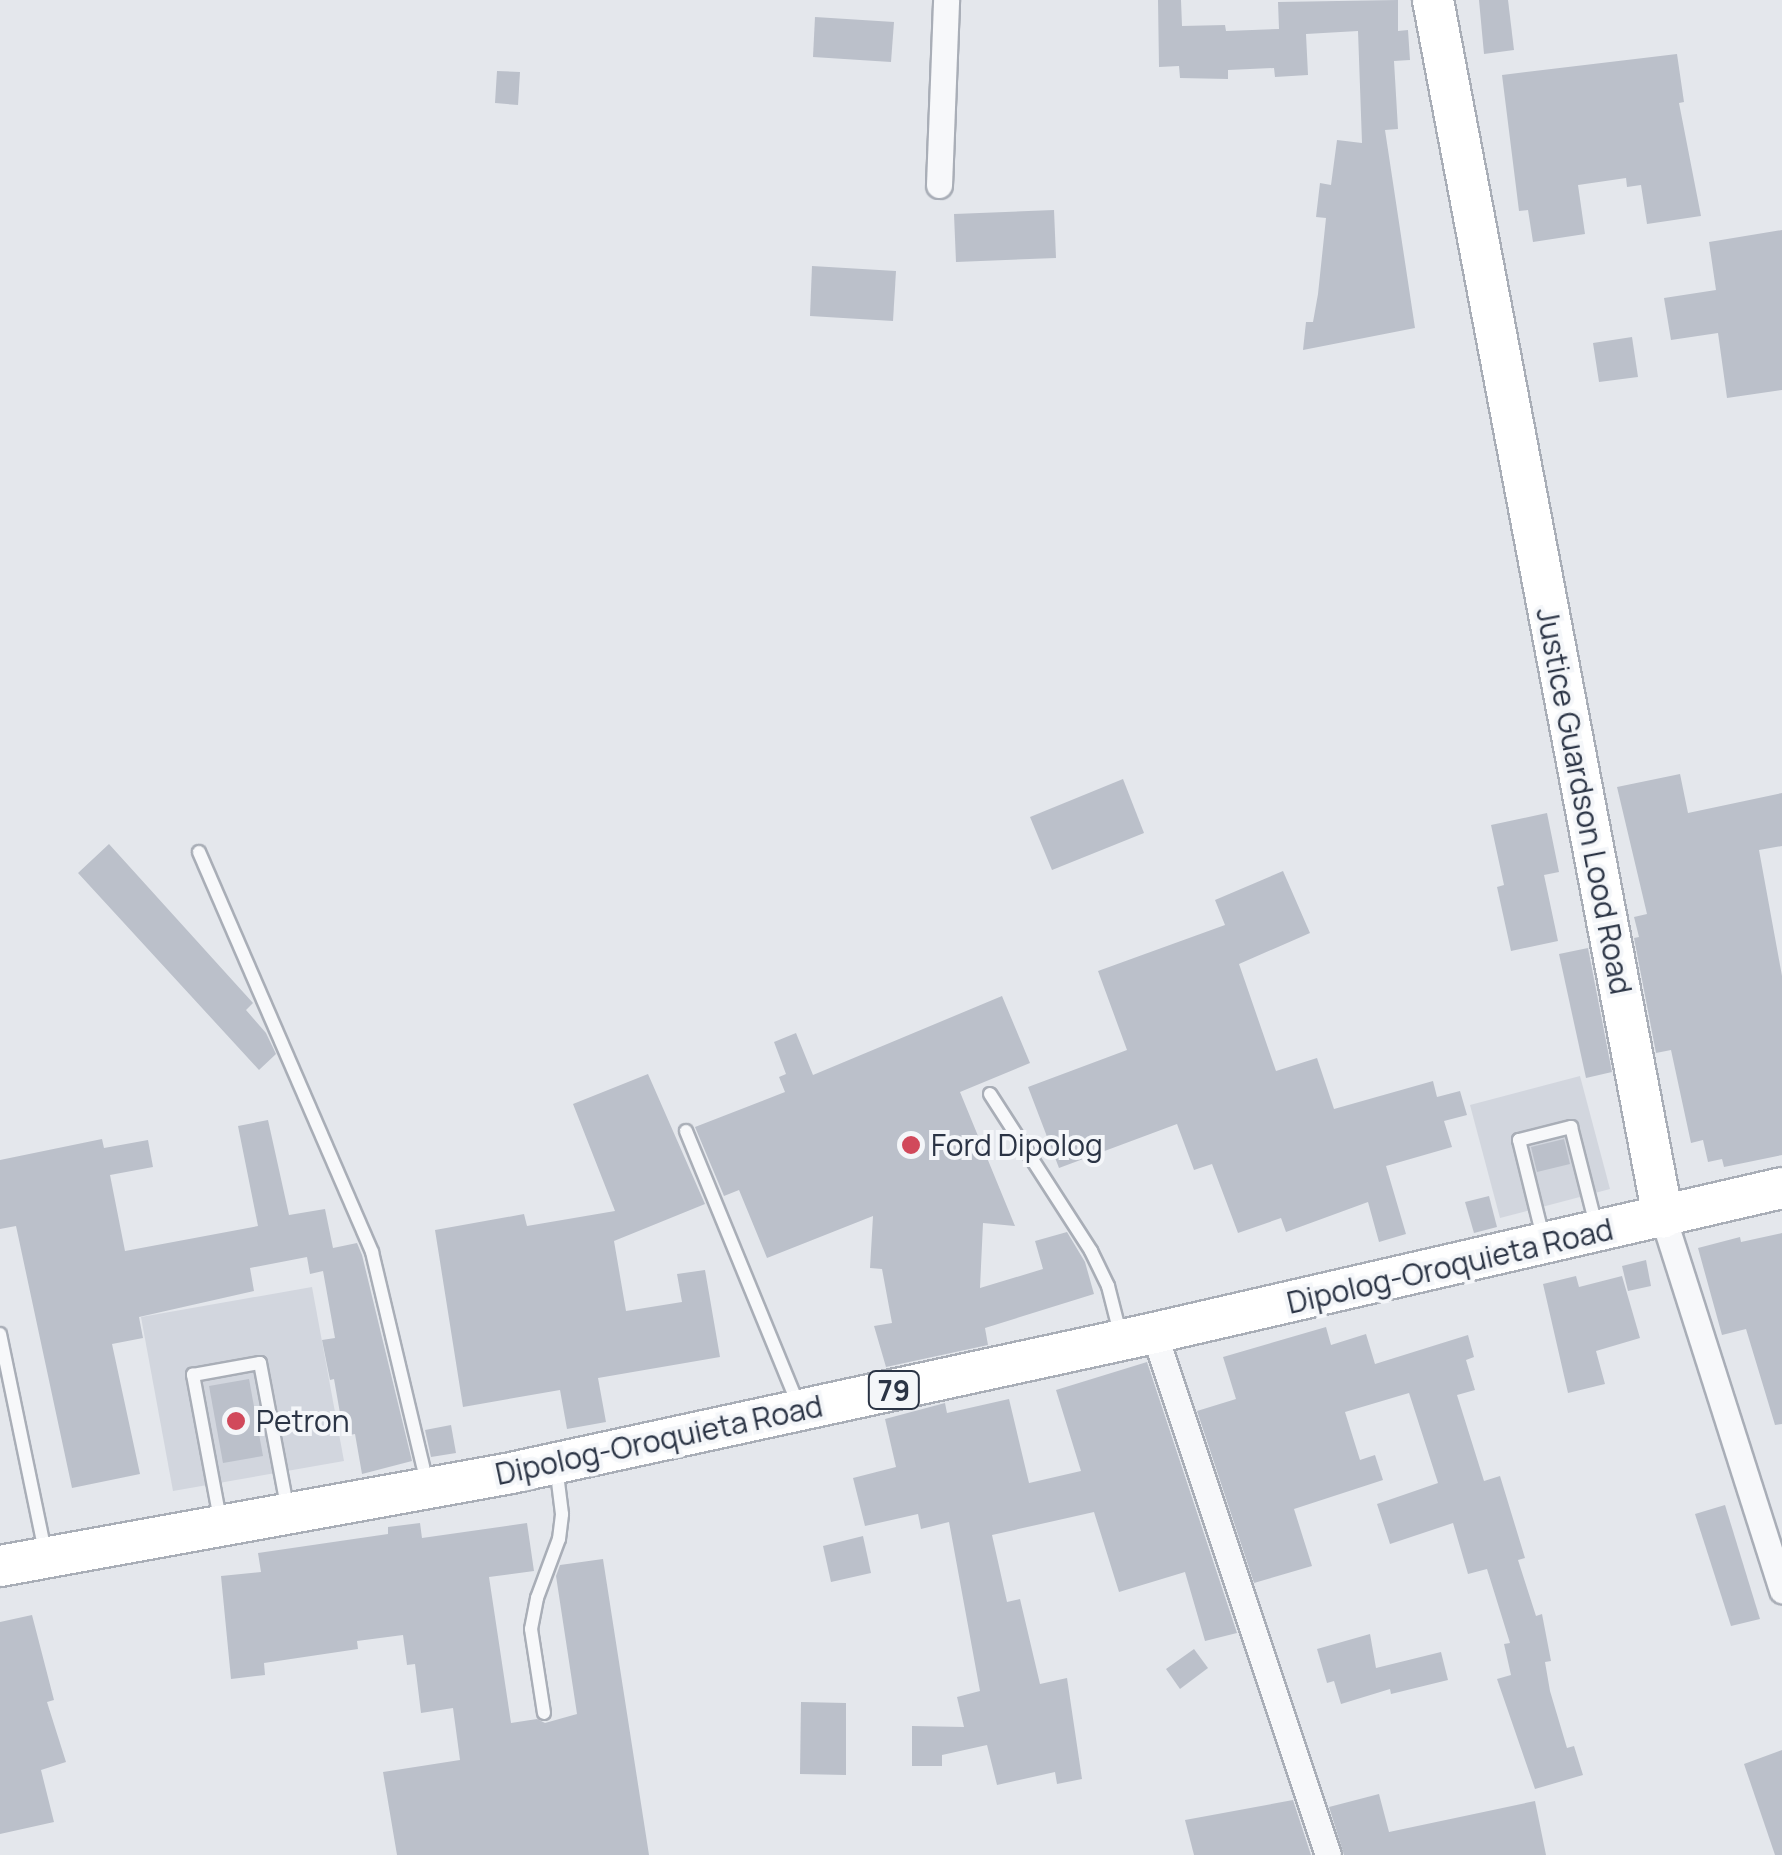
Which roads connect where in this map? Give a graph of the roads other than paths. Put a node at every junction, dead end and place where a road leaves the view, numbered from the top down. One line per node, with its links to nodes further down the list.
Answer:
1 (946, 0): 3 (street)
2 (1433, 0): 8 (main road, Justice Guardson Lood Road)
3 (940, 185)
4 (199, 852): 15 (lane)
5 (990, 1094): 12 (lane)
6 (686, 1130): 13 (lane)
7 (1782, 1188): 8 (main road, Dipolog-Oroquieta Road / 79)
8 (1663, 1217): 9 (main road, Dipolog-Oroquieta Road / 79); 20 (street, Justice Guardson Lood Road)
9 (1598, 1232): 10 (main road, Dipolog-Oroquieta Road / 79); 10 (lane)
10 (1545, 1244): 12 (main road, Dipolog-Oroquieta Road / 79)
11 (0, 1334): 18 (lane)
12 (1138, 1337): 13 (main road, Dipolog-Oroquieta Road / 79); 22 (street)
13 (800, 1410): 14 (main road, Dipolog-Oroquieta Road / 79)
14 (556, 1463): 15 (main road, Dipolog-Oroquieta Road / 79); 21 (lane)
15 (428, 1488): 16 (main road, Dipolog-Oroquieta Road / 79)
16 (288, 1514): 17 (main road, Dipolog-Oroquieta Road / 79); 17 (lane)
17 (221, 1526): 18 (main road, Dipolog-Oroquieta Road / 79)
18 (46, 1558): 19 (main road, Dipolog-Oroquieta Road / 79)
19 (0, 1566)
20 (1782, 1590)
21 (544, 1712)
22 (1328, 1855)

